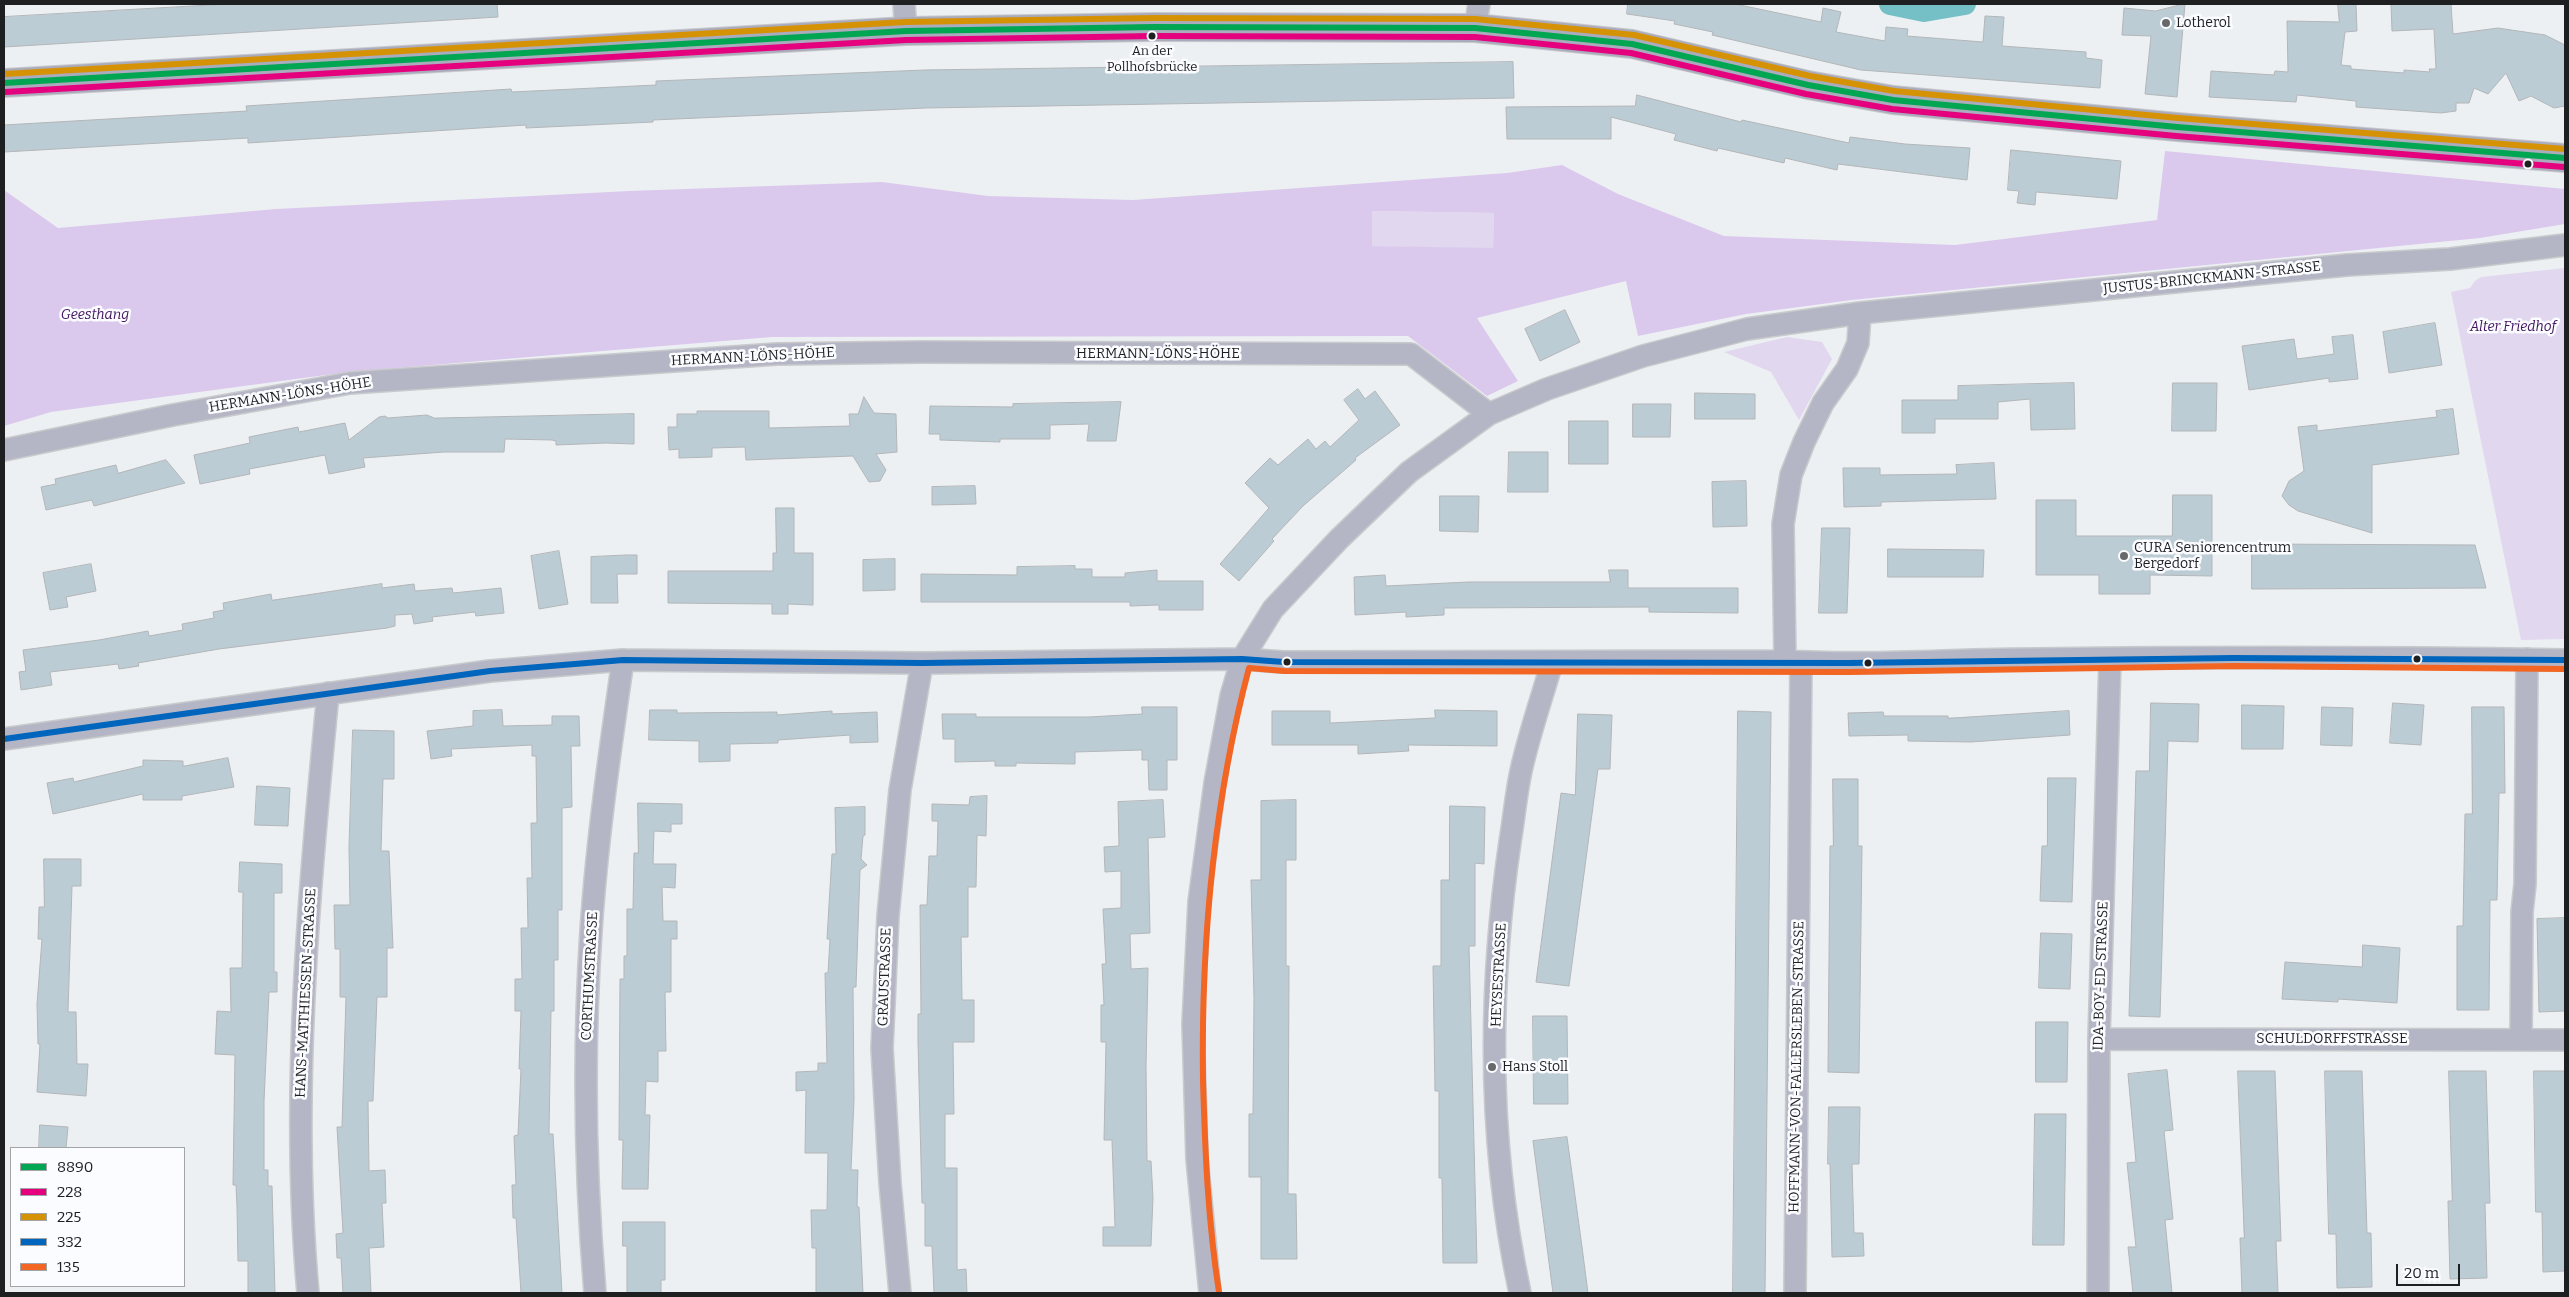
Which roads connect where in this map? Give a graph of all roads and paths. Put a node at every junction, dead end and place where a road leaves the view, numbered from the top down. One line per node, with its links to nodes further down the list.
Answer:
1 (904, 4): 3 (street)
2 (1477, 16): 3 (main road); 5 (main road)
3 (906, 30): 4 (main road)
4 (4, 83)
5 (2565, 158)
6 (2565, 245): 7 (street, JUSTUS-BRINCKMANN-STRASSE)
7 (1860, 313): 8 (street, JUSTUS-BRINCKMANN-STRASSE); 15 (street)
8 (1489, 414): 9 (street, HERMANN-LÖNS-HÖHE); 10 (street, JUSTUS-BRINCKMANN-STRASSE)
9 (4, 450)
10 (1242, 659): 16 (street); 17 (street); 26 (street, JUSTUS-BRINCKMANN-STRASSE)
11 (2110, 659): 12 (street); 15 (street); 20 (street, IDA-BOY-ED-STRASSE)
12 (2527, 659): 14 (street); 21 (street)
13 (623, 660): 17 (street); 18 (street); 24 (street, CORTHUMSTRASSE)
14 (2565, 660)
15 (1793, 661): 16 (street); 28 (street, HOFFMANN-VON-FALLERSLEBEN-STRASSE)
16 (1552, 662): 27 (street, HEYSESTRASSE)
17 (922, 663): 25 (street, GRAUSTRASSE)
18 (328, 694): 19 (street); 23 (street, HANS-MATTHIESSEN-STRASSE)
19 (4, 739)
20 (2099, 1040): 21 (street, SCHULDORFFSTRASSE); 29 (street, IDA-BOY-ED-STRASSE)
21 (2521, 1040): 22 (street, SCHULDORFFSTRASSE)
22 (2565, 1040)
23 (308, 1293)
24 (595, 1293)
25 (900, 1293)
26 (1210, 1293)
27 (1520, 1293)
28 (1795, 1293)
29 (2098, 1293)

